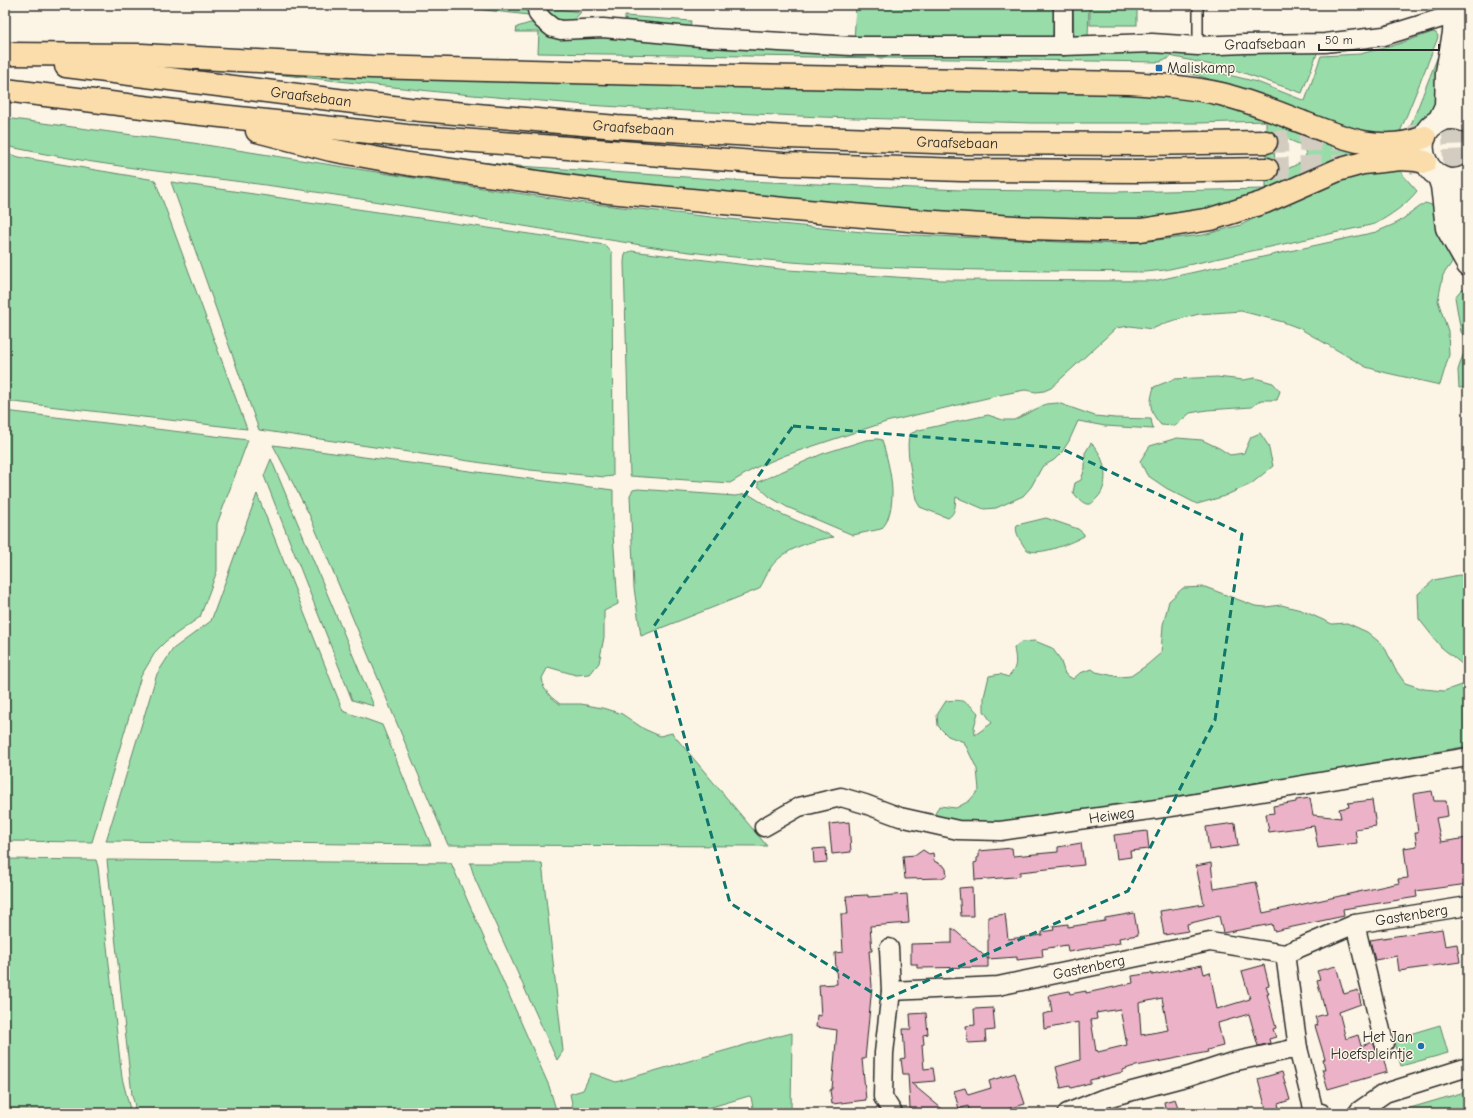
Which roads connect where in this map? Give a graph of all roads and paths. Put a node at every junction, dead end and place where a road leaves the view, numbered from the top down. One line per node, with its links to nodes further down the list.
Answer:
1 (1063, 5): 5 (street)
2 (1198, 5): 6 (lane)
3 (537, 9): 5 (street, Graafsebaan)
4 (1458, 18): 6 (street, Graafsebaan); 10 (main road); 11 (main road)
5 (1063, 46): 6 (street, Graafsebaan)
6 (1198, 46)
7 (5, 55): 12 (highway); 13 (highway, Graafsebaan)
8 (5, 90): 9 (highway, Graafsebaan)
9 (183, 112): 14 (highway, Graafsebaan); 15 (highway)
10 (1439, 121): 11 (main road); 12 (main road)
11 (1468, 121)
12 (1425, 137): 15 (main road)
13 (1266, 142)
14 (1267, 169)
15 (1432, 169): 16 (main road); 17 (main road)
16 (1466, 177): 17 (main road)
17 (1466, 260)
18 (1468, 757): 19 (street, Heiweg)
19 (764, 827)
20 (1468, 906): 21 (street, Gastenberg)
21 (1355, 924): 23 (street, Gastenberg); 25 (street, Gastenberg)
22 (889, 948): 24 (street)
23 (1285, 954): 24 (street, Gastenberg); 26 (street)
24 (891, 991): 28 (street)
25 (1384, 1043)
26 (1298, 1048): 29 (street); 30 (street)
27 (1468, 1067): 31 (street)
28 (893, 1113)
29 (1066, 1113)
30 (1318, 1113)
31 (1358, 1113)

